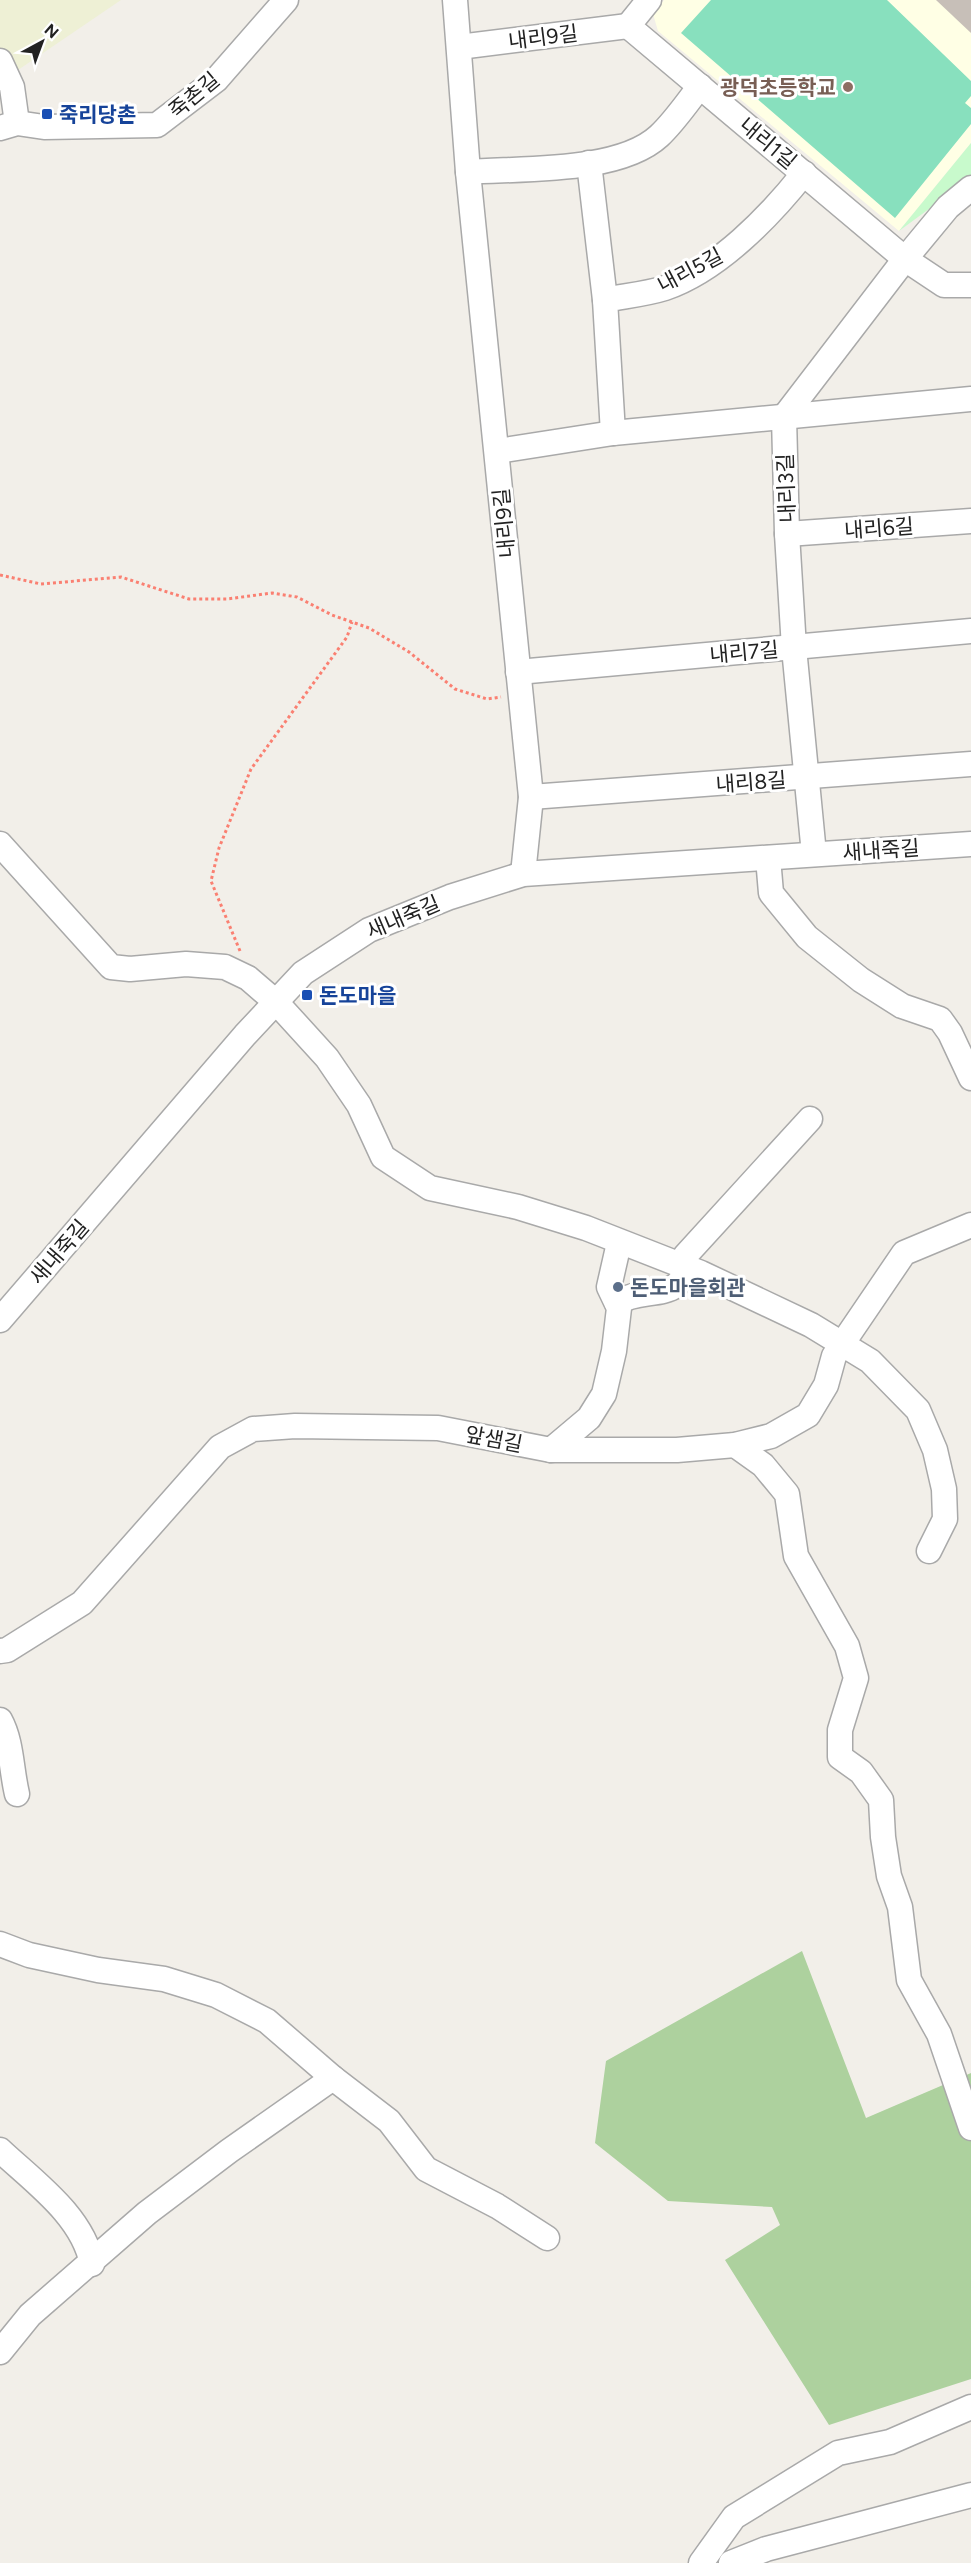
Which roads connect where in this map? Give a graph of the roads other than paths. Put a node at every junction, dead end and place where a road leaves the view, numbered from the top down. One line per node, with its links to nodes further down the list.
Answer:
1 (286, 0): 8 (street, 죽촌길)
2 (455, 0): 5 (street, 내리9길)
3 (649, 0): 4 (street)
4 (628, 26): 5 (street, 내리9길); 7 (street, 내리1길)
5 (459, 47): 10 (street, 내리9길)
6 (0, 61): 8 (street)
7 (700, 86): 9 (street); 11 (street, 내리1길)
8 (9, 126)
9 (589, 163): 10 (street); 15 (street)
10 (468, 172): 19 (street, 내리9길)
11 (804, 173): 13 (street, 내리1길); 15 (street, 내리5길)
12 (971, 188): 13 (street)
13 (905, 258): 14 (street, 내리1길); 17 (street)
14 (971, 285)
15 (605, 300): 18 (street)
16 (971, 399): 17 (street)
17 (784, 417): 18 (street); 21 (street, 내리3길)
18 (613, 433): 19 (street)
19 (498, 452): 24 (street, 내리9길)
20 (971, 521): 21 (street, 내리6길)
21 (787, 534): 23 (street, 내리3길)
22 (971, 630): 23 (street, 내리7길)
23 (794, 648): 24 (street, 내리7길); 26 (street, 내리3길)
24 (519, 683): 27 (street, 내리9길)
25 (971, 764): 26 (street, 내리8길)
26 (806, 778): 27 (street, 내리8길); 30 (street, 내리3길)
27 (531, 797): 32 (street, 내리9길)
28 (0, 844): 33 (street)
29 (971, 844): 30 (street, 새내죽길)
30 (814, 855): 31 (street, 새내죽길)
31 (768, 858): 32 (street, 새내죽길); 34 (street)
32 (523, 874): 33 (street, 새내죽길)
33 (276, 1002): 37 (street); 40 (street, 새내죽길)
34 (971, 1078)
35 (810, 1119): 38 (street)
36 (971, 1225): 41 (street, 앞샘길)
37 (619, 1243): 38 (street); 39 (street)
38 (686, 1268): 39 (street); 41 (street)
39 (617, 1303): 43 (street)
40 (0, 1320)
41 (843, 1344): 42 (street, 앞샘길); 44 (street)
42 (735, 1445): 43 (street, 앞샘길); 50 (street)
43 (551, 1450): 45 (street, 앞샘길)
44 (929, 1551)
45 (0, 1651)
46 (0, 1720): 47 (street)
47 (17, 1794)
48 (0, 1944): 49 (street)
49 (333, 2078): 52 (street); 53 (street)
50 (971, 2128)
51 (0, 2150): 53 (street)
52 (547, 2238)
53 (92, 2264): 54 (street)
54 (0, 2352)
55 (971, 2407): 57 (street)
56 (971, 2495): 58 (street)
57 (701, 2563)
58 (731, 2563)

